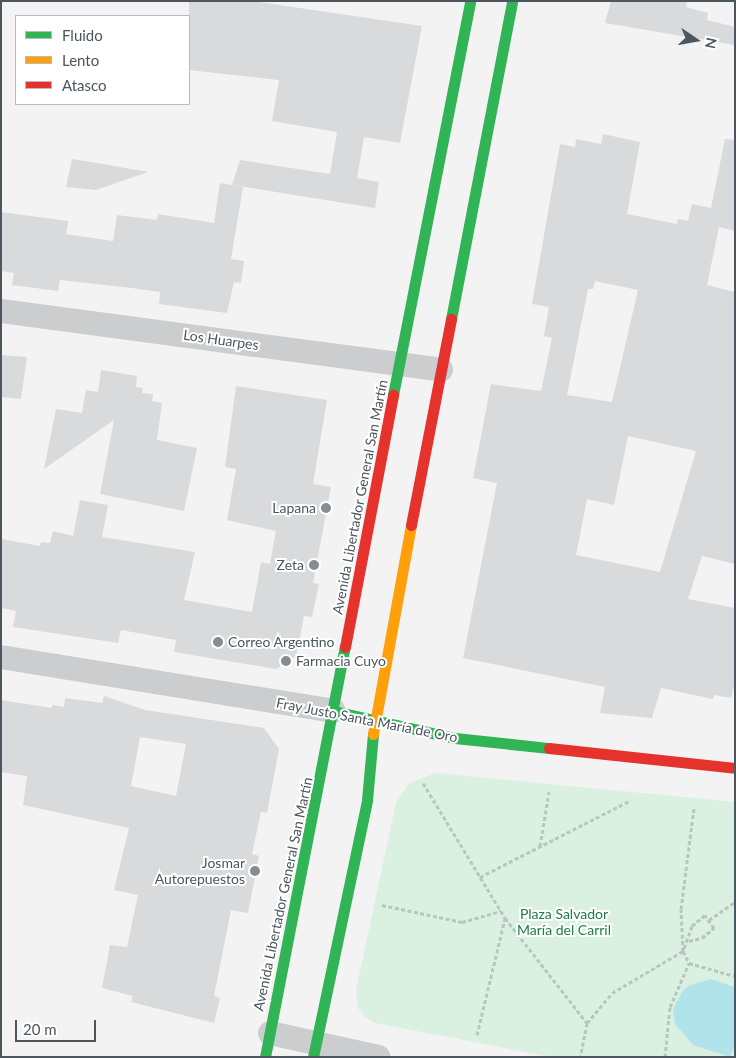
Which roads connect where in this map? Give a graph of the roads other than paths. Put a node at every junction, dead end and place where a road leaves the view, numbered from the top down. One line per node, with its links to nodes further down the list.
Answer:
1 (470, 1): 4 (main road, Avenida Libertador General San Martín)
2 (512, 1): 5 (main road)
3 (1, 311): 4 (street, Los Huarpes)
4 (400, 364): 5 (street, Los Huarpes); 7 (main road, Avenida Libertador General San Martín)
5 (441, 370): 8 (main road)
6 (1, 657): 7 (street, Fray Justo Santa María de Oro)
7 (334, 711): 8 (main road, Fray Justo Santa María de Oro); 10 (main road, Avenida Libertador General San Martín)
8 (374, 718): 9 (main road, Fray Justo Santa María de Oro); 11 (main road)
9 (735, 768)
10 (270, 1033): 11 (street); 12 (main road, Avenida Libertador General San Martín)
11 (315, 1050): 13 (street)
12 (265, 1057)
13 (378, 1057)

